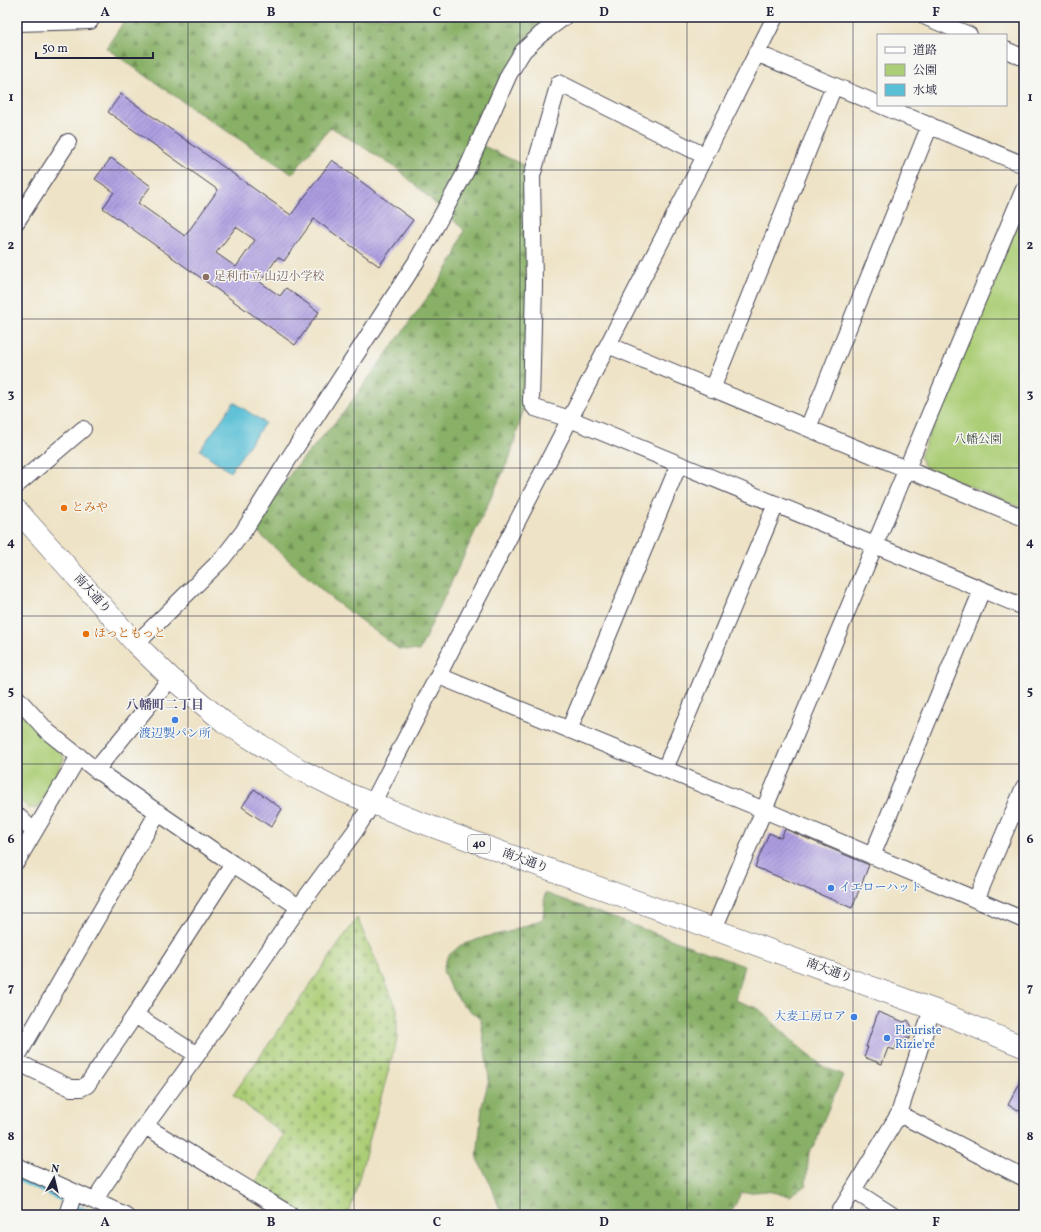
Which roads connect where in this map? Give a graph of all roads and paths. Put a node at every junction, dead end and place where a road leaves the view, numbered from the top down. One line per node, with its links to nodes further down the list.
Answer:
1 (92, 17): 5 (street)
2 (564, 17): 33 (street)
3 (775, 17): 8 (street)
4 (926, 17): 6 (street)
5 (17, 23)
6 (967, 34)
7 (1007, 50): 9 (street)
8 (756, 53): 10 (street); 15 (street)
9 (1024, 58)
10 (834, 86): 11 (street); 20 (street)
11 (877, 103)
12 (884, 106): 13 (street)
13 (930, 125): 16 (street); 22 (street)
14 (68, 142): 18 (street)
15 (705, 156): 19 (street); 21 (street)
16 (1024, 165)
17 (1024, 189): 25 (street)
18 (17, 221)
19 (608, 345): 20 (street); 21 (street)
20 (712, 388): 22 (street)
21 (570, 419): 24 (street); 34 (street)
22 (808, 428): 25 (street)
23 (78, 433): 26 (street)
24 (679, 464): 27 (street); 37 (street)
25 (907, 470): 29 (street); 30 (street)
26 (17, 485)
27 (776, 504): 30 (street); 39 (street)
28 (17, 510): 33 (main road, 南大通り / 40)
29 (1024, 518)
30 (875, 545): 31 (street); 43 (street)
31 (982, 590): 32 (street); 47 (street)
32 (1024, 607)
33 (136, 644): 35 (main road, 南大通り / 40)
34 (439, 676): 37 (street); 42 (street)
35 (171, 678): 40 (street); 42 (main road, 南大通り / 40)
36 (17, 698): 38 (street)
37 (569, 730): 39 (street)
38 (79, 756): 40 (street); 46 (street)
39 (665, 769): 43 (street)
40 (96, 770): 44 (street)
41 (1024, 788): 50 (street)
42 (372, 804): 51 (street); 53 (main road, 南大通り / 40)
43 (764, 810): 47 (street); 53 (street)
44 (158, 812): 49 (street); 58 (street)
45 (17, 815): 46 (street)
46 (34, 832): 48 (street)
47 (872, 856): 50 (street)
48 (17, 862)
49 (233, 864): 51 (street); 55 (street)
50 (976, 900): 52 (street)
51 (299, 907): 57 (street)
52 (1024, 920)
53 (714, 929): 54 (main road, 南大通り / 40)
54 (932, 1009): 56 (main road, 南大通り / 40); 60 (street)
55 (135, 1015): 57 (street); 59 (street)
56 (1024, 1047)
57 (197, 1055): 61 (street)
58 (17, 1057)
59 (17, 1062)
60 (899, 1114): 63 (street); 64 (street)
61 (145, 1126): 65 (street); 68 (street)
62 (17, 1166): 66 (street)
63 (1024, 1178)
64 (853, 1190): 69 (street); 70 (street)
65 (96, 1202): 66 (street); 67 (street)
66 (70, 1204)
67 (125, 1215)
68 (291, 1215)
69 (838, 1215)
70 (892, 1215)

